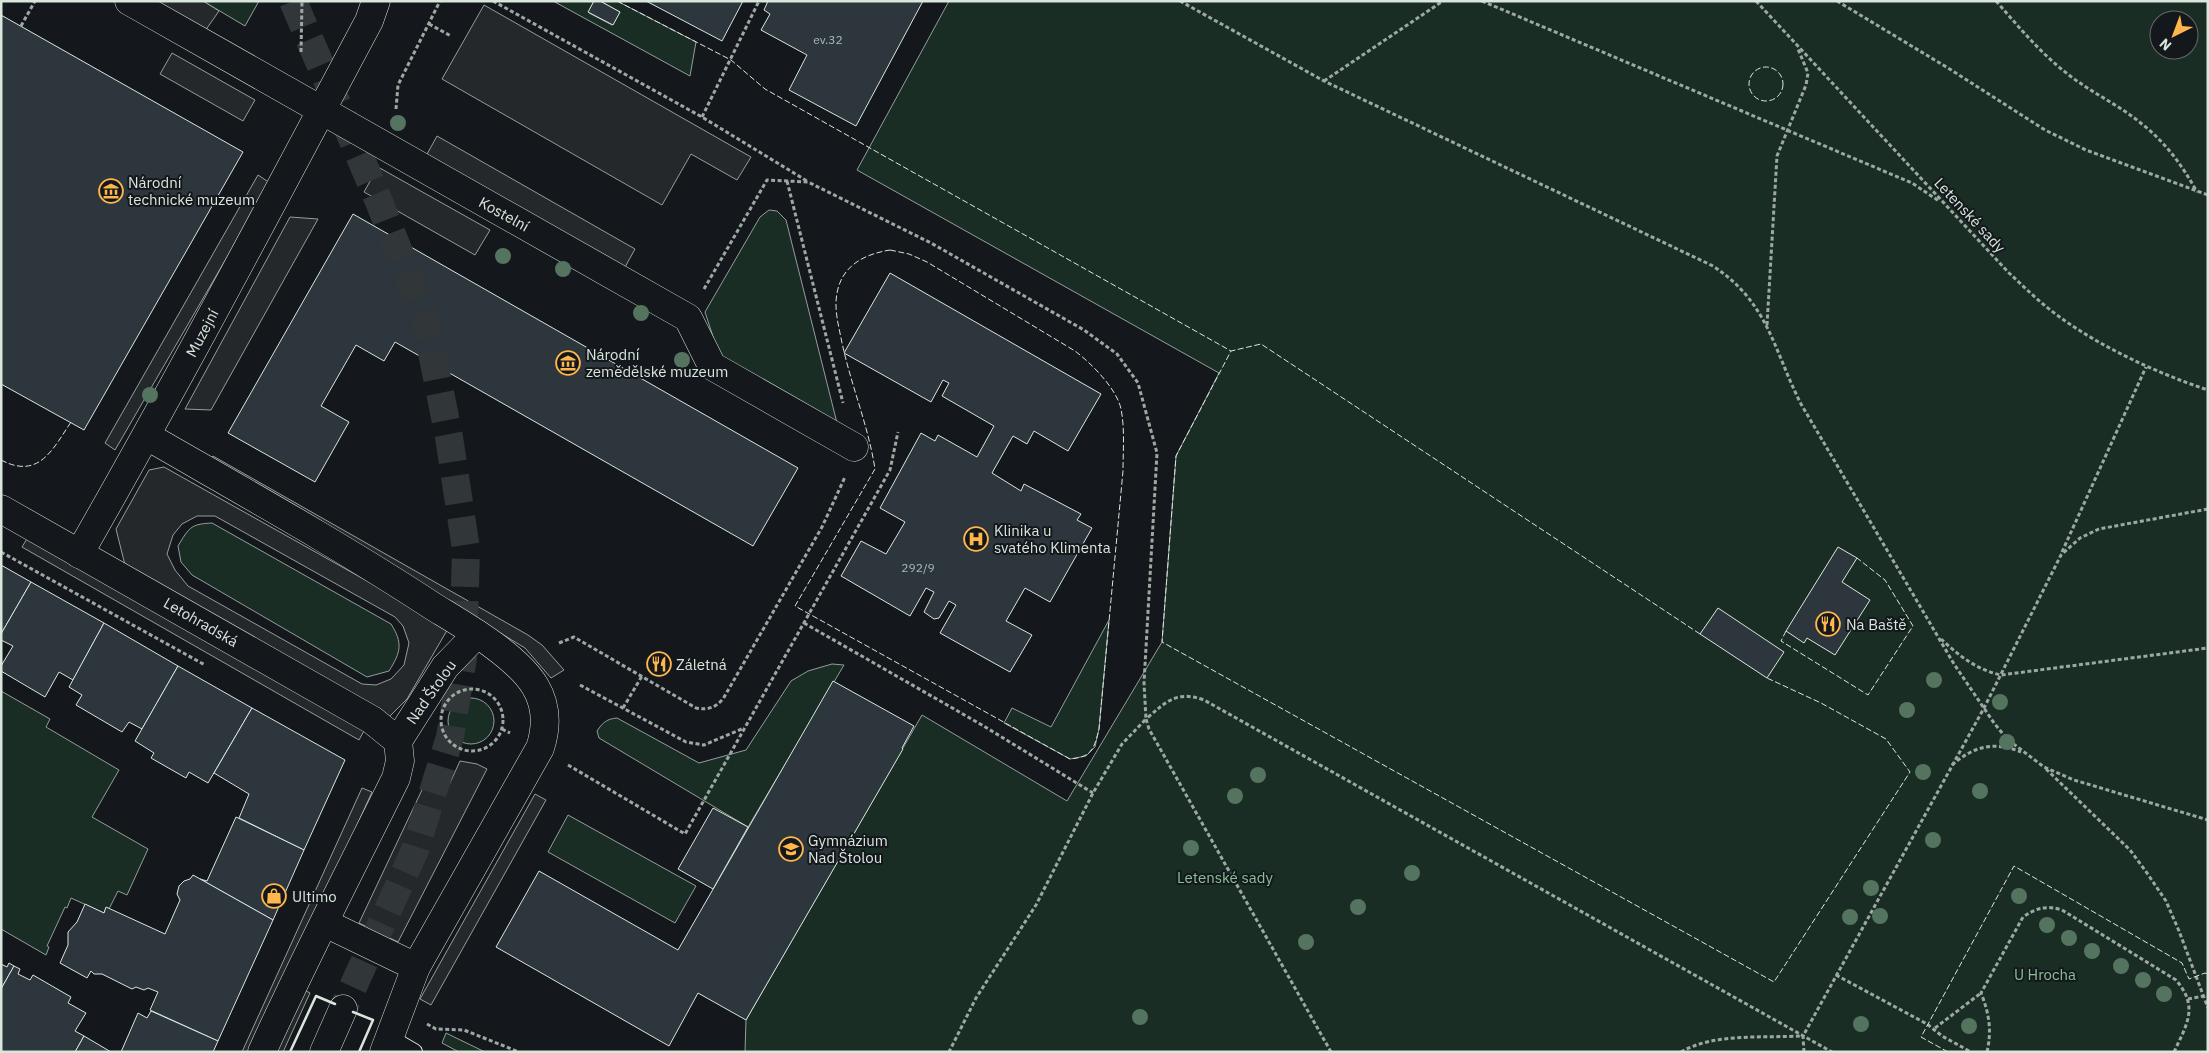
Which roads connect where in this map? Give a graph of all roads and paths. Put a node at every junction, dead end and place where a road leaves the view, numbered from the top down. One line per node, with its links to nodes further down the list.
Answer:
1 (35, 1): 15 (path)
2 (129, 1): 21 (street, Kostelní)
3 (302, 1): 18 (path)
4 (440, 1): 14 (path)
5 (493, 1): 22 (path)
6 (759, 1): 22 (path)
7 (1180, 1): 19 (path)
8 (1443, 1): 19 (path)
9 (1482, 1): 23 (path)
10 (1756, 1): 17 (path, Letenské sady)
11 (1837, 1): 26 (path)
12 (1996, 1): 26 (path)
13 (369, 8): 21 (street)
14 (429, 24): 16 (path); 20 (path)
15 (21, 26)
16 (451, 36)
17 (1796, 44): 23 (path); 28 (path, Letenské sady)
18 (301, 52)
19 (1324, 81): 30 (path)
20 (396, 109)
21 (321, 110): 29 (street, Kostelní); 34 (street, Muzejní)
22 (702, 117): 25 (path)
23 (1787, 132): 28 (path); 30 (path)
24 (787, 181): 25 (path); 29 (path); 35 (path)
25 (808, 182): 52 (path)
26 (2197, 192): 27 (path)
27 (2208, 195)
28 (1946, 206): 31 (path, Letenské sady)
29 (688, 318): 35 (street)
30 (1767, 326): 43 (path)
31 (2146, 366): 32 (path, Letenské sady); 40 (path)
32 (2208, 390)
33 (898, 432): 41 (path)
34 (147, 436): 39 (street, Muzejní); 42 (street)
35 (854, 447): 48 (path)
36 (1, 508): 39 (street, Letohradská)
37 (2208, 509): 40 (path)
38 (1, 552): 46 (path)
39 (79, 554): 55 (street, Letohradská)
40 (2060, 555): 47 (path)
41 (804, 623): 53 (path); 60 (path)
42 (477, 634): 55 (street, Nad Štolou); 56 (street)
43 (1937, 635): 47 (path); 51 (path)
44 (559, 643): 48 (path)
45 (2208, 648): 47 (path)
46 (207, 666)
47 (2001, 675): 51 (path)
48 (642, 676): 50 (path)
49 (580, 684): 50 (path)
50 (623, 708): 53 (path)
51 (1984, 708): 57 (path); 59 (path)
52 (1146, 719): 60 (path); 72 (path); 79 (path)
53 (746, 727): 56 (path)
54 (502, 729): 54 (path); 56 (path)
55 (398, 741): 62 (street, Nad Štolou)
56 (540, 748): 63 (street)
57 (2026, 754): 58 (path); 59 (path)
58 (2044, 767): 61 (path); 66 (path)
59 (1950, 768): 64 (path)
60 (1094, 793): 78 (path)
61 (2208, 820)
62 (325, 923): 63 (street); 74 (street, Nad Štolou)
63 (416, 967): 70 (street)
64 (1836, 975): 71 (path); 72 (path)
65 (1981, 993): 67 (path); 71 (path); 84 (path)
66 (2204, 996): 67 (path); 68 (path)
67 (2188, 999): 85 (path)
68 (2208, 1008)
69 (343, 1009): 75 (street)
70 (401, 1010): 73 (street); 77 (path)
71 (1935, 1028): 83 (path)
72 (1803, 1036): 80 (path); 81 (path); 82 (path)
73 (387, 1045): 76 (lane)
74 (262, 1052)
75 (324, 1052)
76 (414, 1052)
77 (519, 1052)
78 (949, 1052)
79 (1331, 1052)
80 (1681, 1052)
81 (1804, 1052)
82 (1832, 1052)
83 (1971, 1052)
84 (1987, 1052)
85 (2174, 1052)

